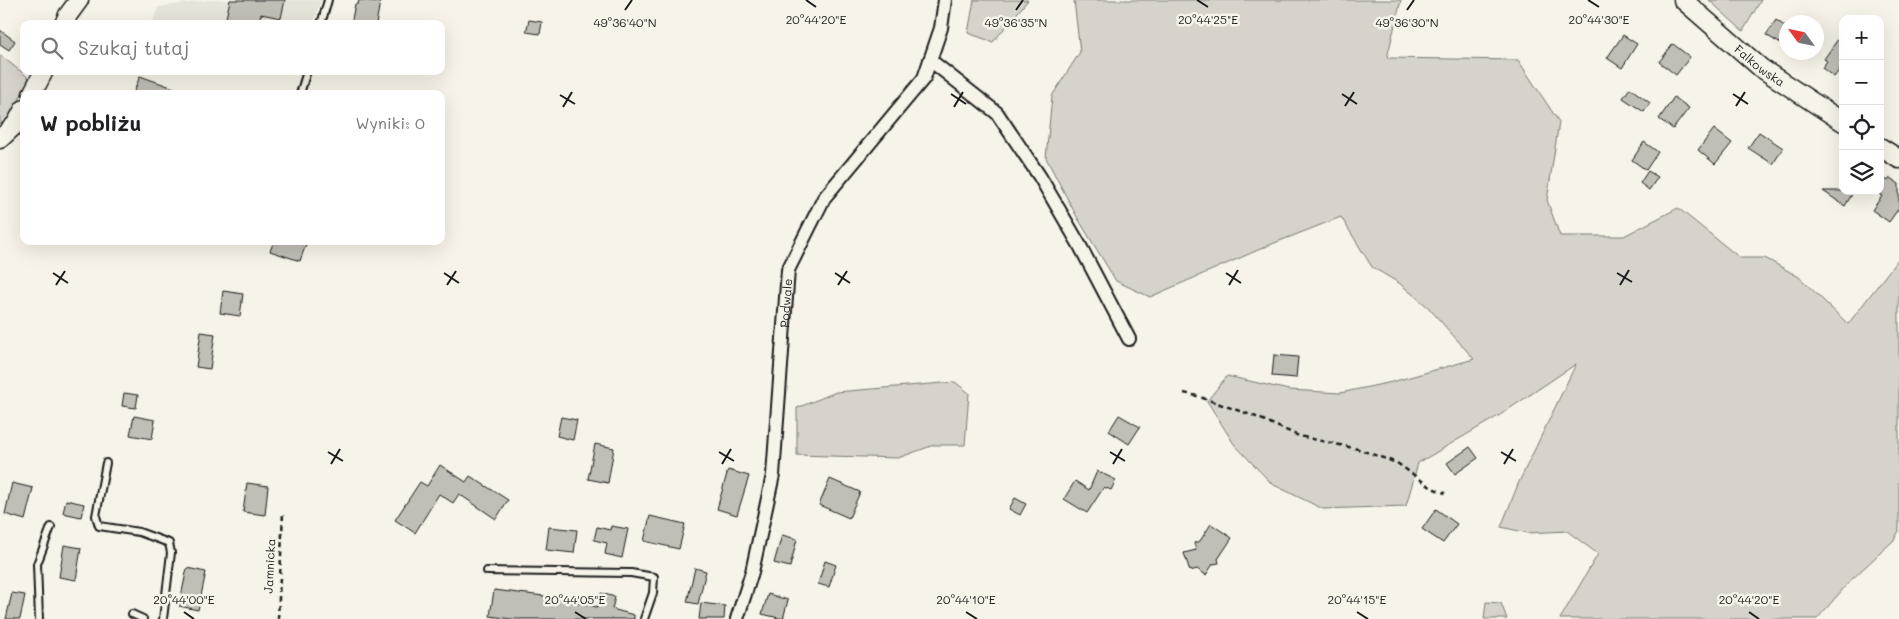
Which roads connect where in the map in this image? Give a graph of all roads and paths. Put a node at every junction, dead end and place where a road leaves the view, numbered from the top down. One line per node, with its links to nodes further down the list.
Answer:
1 (79, 0): 5 (street)
2 (328, 0): 6 (lane)
3 (945, 0): 7 (street, Podwale)
4 (1683, 0): 13 (street, Falkowska)
5 (66, 20)
6 (322, 20)
7 (930, 60): 17 (street); 30 (street, Podwale)
8 (42, 75): 10 (street)
9 (306, 75): 11 (lane)
10 (34, 90)
11 (301, 90)
12 (20, 116): 14 (street)
13 (1839, 119)
14 (0, 139)
15 (1884, 150): 16 (street)
16 (1899, 159)
17 (1130, 339)
18 (1184, 393): 20 (path)
19 (106, 463): 27 (lane)
20 (1445, 493)
21 (283, 513): 28 (path, Jamnicka)
22 (51, 527): 25 (lane)
23 (487, 571): 29 (lane)
24 (132, 614): 26 (lane)
25 (39, 619)
26 (143, 619)
27 (163, 619)
28 (278, 619)
29 (644, 619)
30 (737, 619)

